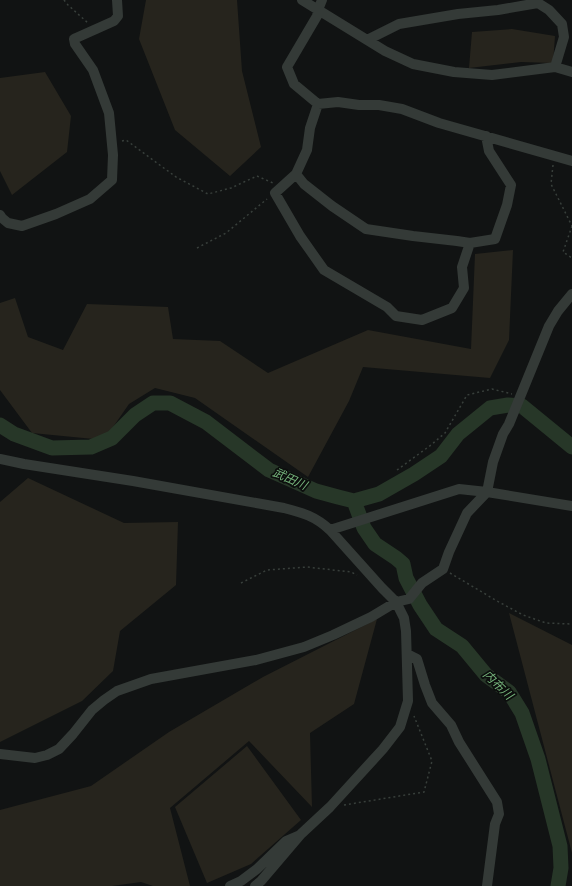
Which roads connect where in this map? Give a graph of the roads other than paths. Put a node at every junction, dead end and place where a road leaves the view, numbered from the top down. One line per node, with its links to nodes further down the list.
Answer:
1 (116, 0): 13 (street)
2 (302, 0): 5 (street)
3 (322, 0): 5 (street)
4 (538, 2): 6 (street); 7 (street)
5 (318, 10): 6 (street); 9 (street)
6 (367, 40): 7 (street)
7 (556, 67): 8 (street)
8 (572, 72)
9 (318, 104): 10 (street); 12 (street)
10 (486, 136): 11 (street); 14 (street)
11 (572, 161)
12 (296, 174): 14 (street); 14 (street)
13 (0, 215)
14 (470, 243)
15 (572, 294): 17 (street)
16 (0, 459): 19 (street)
17 (486, 492): 18 (street); 19 (street); 20 (street)
18 (572, 506)
19 (335, 529): 20 (street)
20 (396, 602): 21 (street); 22 (street)
21 (407, 654): 23 (street); 26 (street)
22 (0, 754)
23 (301, 834): 24 (street); 25 (street)
24 (230, 886)
25 (255, 886)
26 (487, 886)

